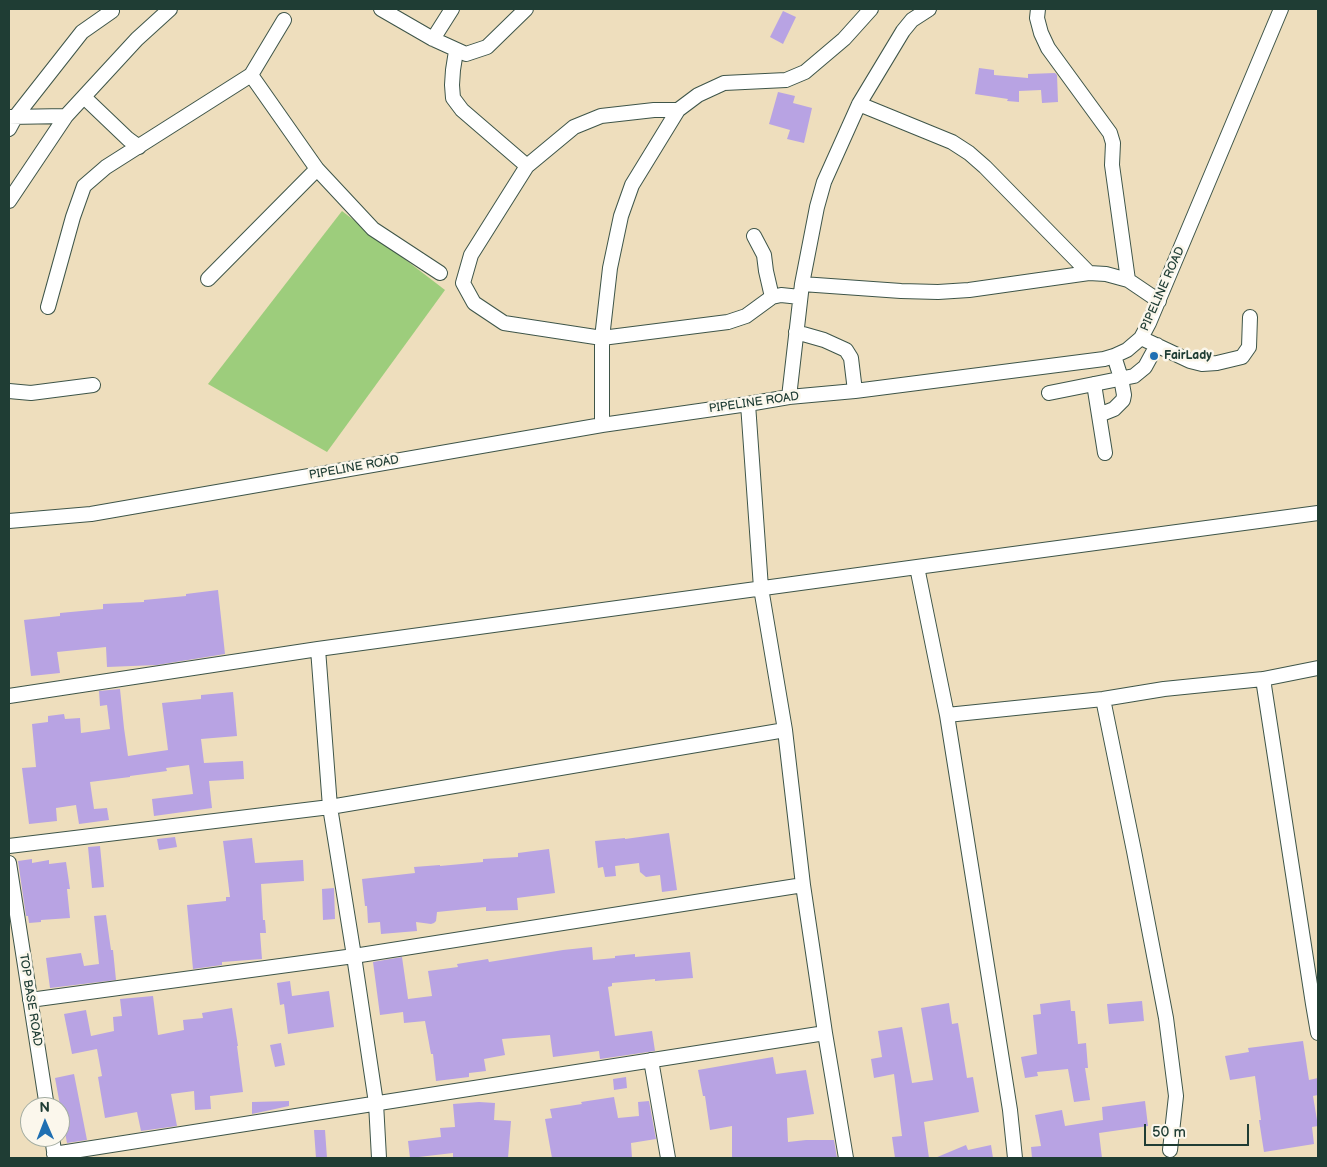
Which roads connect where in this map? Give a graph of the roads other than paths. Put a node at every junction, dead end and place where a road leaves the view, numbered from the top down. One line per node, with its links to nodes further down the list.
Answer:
1 (170, 9): 14 (street)
2 (381, 9): 11 (street)
3 (452, 9): 11 (street)
4 (526, 9): 12 (street)
5 (872, 9): 16 (street)
6 (929, 9): 15 (street)
7 (1038, 9): 28 (street)
8 (1281, 9): 31 (street, PIPELINE ROAD)
9 (112, 11): 18 (street)
10 (284, 20): 13 (street)
11 (433, 39): 12 (street)
12 (456, 51): 21 (street)
13 (250, 75): 20 (street); 22 (street)
14 (84, 97): 17 (street); 20 (street)
15 (859, 104): 26 (street); 29 (street)
16 (678, 110): 21 (street); 35 (street)
17 (66, 116): 18 (street); 23 (street)
18 (12, 117): 19 (street)
19 (9, 129)
20 (139, 147): 32 (street)
21 (527, 166): 35 (street)
22 (317, 168): 25 (street); 27 (street)
23 (9, 201)
24 (754, 236): 30 (street)
25 (440, 273)
26 (1089, 273): 28 (street); 29 (street)
27 (208, 279)
28 (1128, 280): 31 (street)
29 (801, 291): 30 (street); 34 (street)
30 (772, 297): 35 (street)
31 (1159, 301): 36 (street, PIPELINE ROAD)
32 (48, 307)
33 (1250, 317): 37 (street)
34 (796, 332): 43 (street); 45 (street)
35 (602, 338): 48 (street)
36 (1141, 338): 37 (street); 38 (street, PIPELINE ROAD)
37 (1157, 345): 39 (street)
38 (1114, 356): 39 (street); 43 (street, PIPELINE ROAD)
39 (1121, 378): 41 (street); 47 (street)
40 (93, 384): 42 (street)
41 (1094, 384): 44 (street); 47 (street)
42 (9, 391)
43 (855, 391): 45 (street, PIPELINE ROAD)
44 (1049, 393)
45 (789, 397): 46 (street, PIPELINE ROAD)
46 (748, 404): 48 (street, PIPELINE ROAD); 53 (street)
47 (1099, 415): 49 (street)
48 (602, 425): 51 (street, PIPELINE ROAD)
49 (1104, 453)
50 (1318, 513): 52 (street)
51 (9, 521)
52 (917, 567): 53 (street); 59 (street)
53 (761, 588): 54 (street); 60 (street)
54 (318, 649): 57 (street); 61 (street)
55 (1318, 668): 56 (street)
56 (1263, 679): 58 (street); 68 (street)
57 (9, 696)
58 (1102, 699): 59 (street); 72 (street)
59 (947, 715): 77 (street)
60 (785, 730): 61 (street); 64 (street)
61 (330, 807): 62 (street); 65 (street)
62 (9, 846)
63 (9, 863): 66 (street, TOP BASE ROAD)
64 (803, 885): 65 (street); 67 (street)
65 (354, 956): 66 (street); 71 (street)
66 (30, 1000): 70 (street, TOP BASE ROAD)
67 (825, 1033): 69 (street); 76 (street)
68 (1318, 1033)
69 (651, 1060): 71 (street); 75 (street)
70 (45, 1097)
71 (376, 1103): 73 (street); 74 (street)
72 (1170, 1150)
73 (55, 1156)
74 (379, 1158)
75 (668, 1158)
76 (846, 1158)
77 (1015, 1158)

